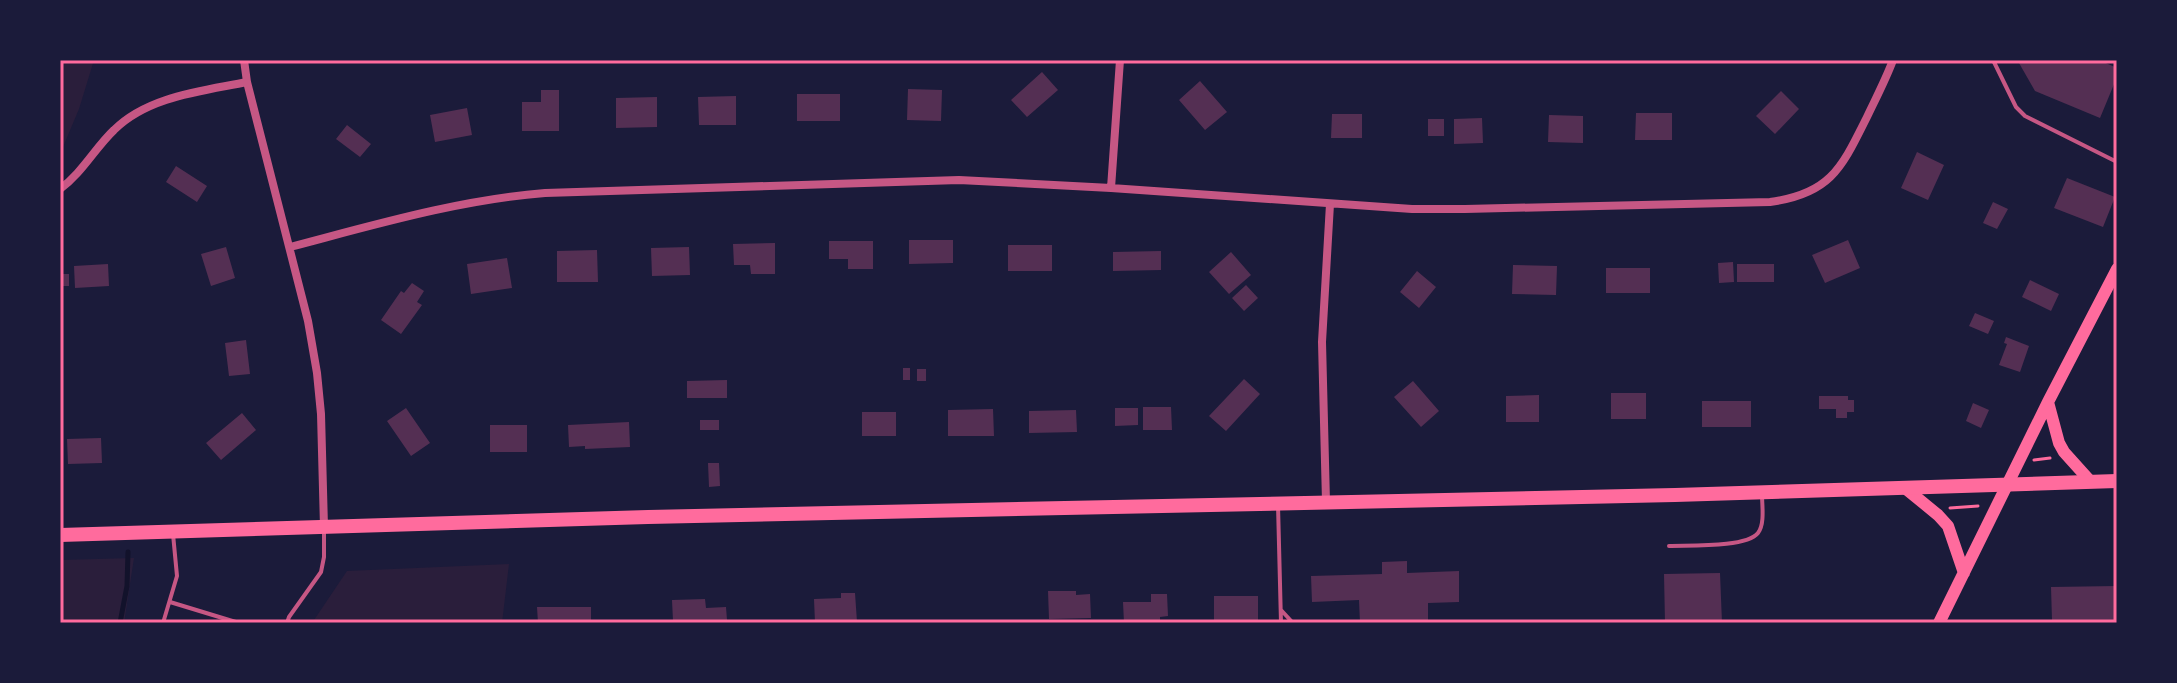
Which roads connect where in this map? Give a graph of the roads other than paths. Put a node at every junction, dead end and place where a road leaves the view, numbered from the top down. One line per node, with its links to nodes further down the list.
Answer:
1 (244, 60): 5 (street)
2 (1120, 60): 7 (street)
3 (1893, 60): 9 (street)
4 (1993, 60): 6 (lane)
5 (247, 82): 8 (street); 10 (street)
6 (2116, 160)
7 (1111, 188): 9 (street); 10 (street)
8 (60, 189)
9 (1330, 204): 18 (street)
10 (290, 247): 20 (street)
11 (2117, 269): 12 (main road)
12 (2048, 402): 14 (main road); 15 (main road)
13 (2117, 481): 14 (main road)
14 (2091, 482): 15 (main road)
15 (2007, 485): 16 (main road); 24 (main road)
16 (1905, 488): 17 (main road); 24 (main road)
17 (1762, 492): 18 (main road); 23 (lane)
18 (1326, 502): 19 (main road)
19 (1278, 503): 20 (main road); 26 (lane)
20 (324, 527): 21 (main road); 29 (lane)
21 (173, 532): 22 (main road); 25 (lane)
22 (60, 535)
23 (1669, 546)
24 (1964, 573): 32 (main road)
25 (170, 602): 27 (lane); 28 (lane)
26 (1281, 610): 30 (lane); 31 (lane)
27 (163, 623)
28 (239, 623)
29 (287, 623)
30 (1281, 623)
31 (1293, 623)
32 (1939, 623)

